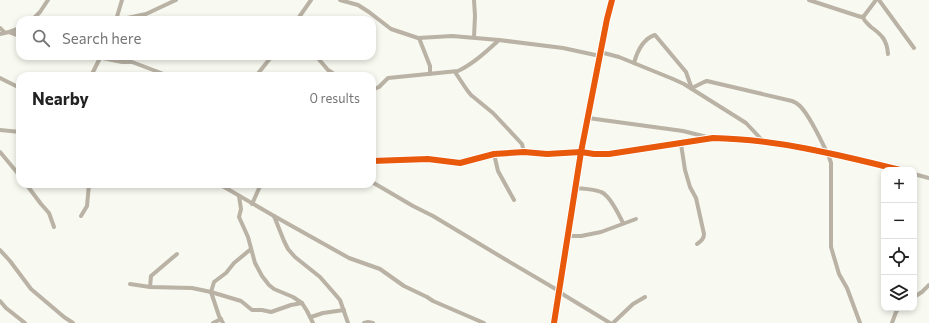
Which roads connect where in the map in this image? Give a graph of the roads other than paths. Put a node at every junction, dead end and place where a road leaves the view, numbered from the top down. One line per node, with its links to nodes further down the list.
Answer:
1 (48, 0): 10 (street)
2 (122, 0): 11 (street)
3 (176, 0): 12 (street)
4 (311, 0): 13 (street)
5 (340, 0): 14 (street)
6 (474, 0): 21 (street)
7 (612, 0): 25 (street)
8 (809, 0): 16 (street)
9 (878, 0): 16 (street); 24 (street)
10 (36, 16)
11 (118, 16)
12 (136, 16)
13 (300, 16)
14 (374, 16)
15 (376, 17): 22 (street)
16 (862, 17): 26 (street)
17 (0, 28): 19 (street)
18 (16, 29): 19 (street)
19 (4, 33): 20 (street)
20 (16, 35)
21 (474, 37): 22 (street); 23 (street)
22 (419, 38): 37 (street)
23 (500, 40): 25 (street); 36 (street)
24 (914, 48)
25 (600, 54): 31 (street); 42 (street)
26 (888, 54)
27 (99, 60): 32 (street)
28 (114, 60): 33 (street)
29 (269, 60): 34 (street)
30 (319, 60): 35 (street)
31 (634, 63): 41 (street); 41 (street)
32 (93, 72)
33 (158, 72)
34 (259, 72)
35 (331, 72)
36 (455, 72): 37 (street); 49 (street)
37 (430, 74): 40 (street)
38 (0, 78): 39 (street)
39 (16, 86)
40 (376, 88)
41 (692, 88): 46 (street); 51 (street)
42 (588, 118): 45 (street); 50 (street)
43 (0, 130): 44 (street)
44 (16, 132)
45 (713, 138): 46 (street); 47 (street)
46 (763, 141): 51 (street)
47 (681, 144): 50 (street); 74 (street)
48 (0, 152): 55 (street)
49 (524, 152): 50 (street); 52 (street)
50 (581, 152): 63 (street)
51 (827, 153): 54 (street); 102 (street)
52 (494, 154): 53 (street); 65 (street)
53 (376, 161)
54 (887, 167)
55 (16, 171)
56 (917, 175): 57 (street)
57 (929, 178)
58 (376, 184): 81 (street)
59 (29, 188): 72 (street)
60 (89, 188): 68 (street)
61 (226, 188): 64 (street)
62 (259, 188): 66 (street)
63 (575, 188): 71 (street); 73 (street)
64 (239, 196): 66 (street); 67 (street)
65 (514, 200)
66 (251, 203): 67 (street); 69 (street)
67 (241, 209): 75 (street)
68 (81, 216)
69 (274, 216): 87 (street); 98 (street)
70 (636, 219): 71 (street)
71 (623, 224): 73 (street)
72 (54, 227)
73 (568, 236): 81 (street)
74 (697, 244)
75 (251, 249): 82 (street); 86 (street)
76 (0, 250): 92 (street)
77 (177, 254): 80 (street)
78 (130, 284): 80 (street)
79 (929, 285): 83 (street)
80 (150, 287): 82 (street)
81 (559, 291): 99 (street); 100 (street)
82 (211, 292): 86 (street); 90 (street)
83 (917, 295)
84 (645, 297): 101 (street)
85 (0, 301): 91 (street)
86 (302, 303): 89 (street)
87 (344, 310): 89 (street); 95 (street)
88 (897, 311): 103 (street)
89 (311, 317): 94 (street)
90 (222, 321): 93 (street)
91 (25, 323)
92 (73, 323)
93 (213, 323)
94 (313, 323)
95 (348, 323)
96 (364, 323): 97 (street)
97 (372, 323)
98 (484, 323)
99 (554, 323)
100 (610, 323)
101 (613, 323)
102 (860, 323)
103 (892, 323)

